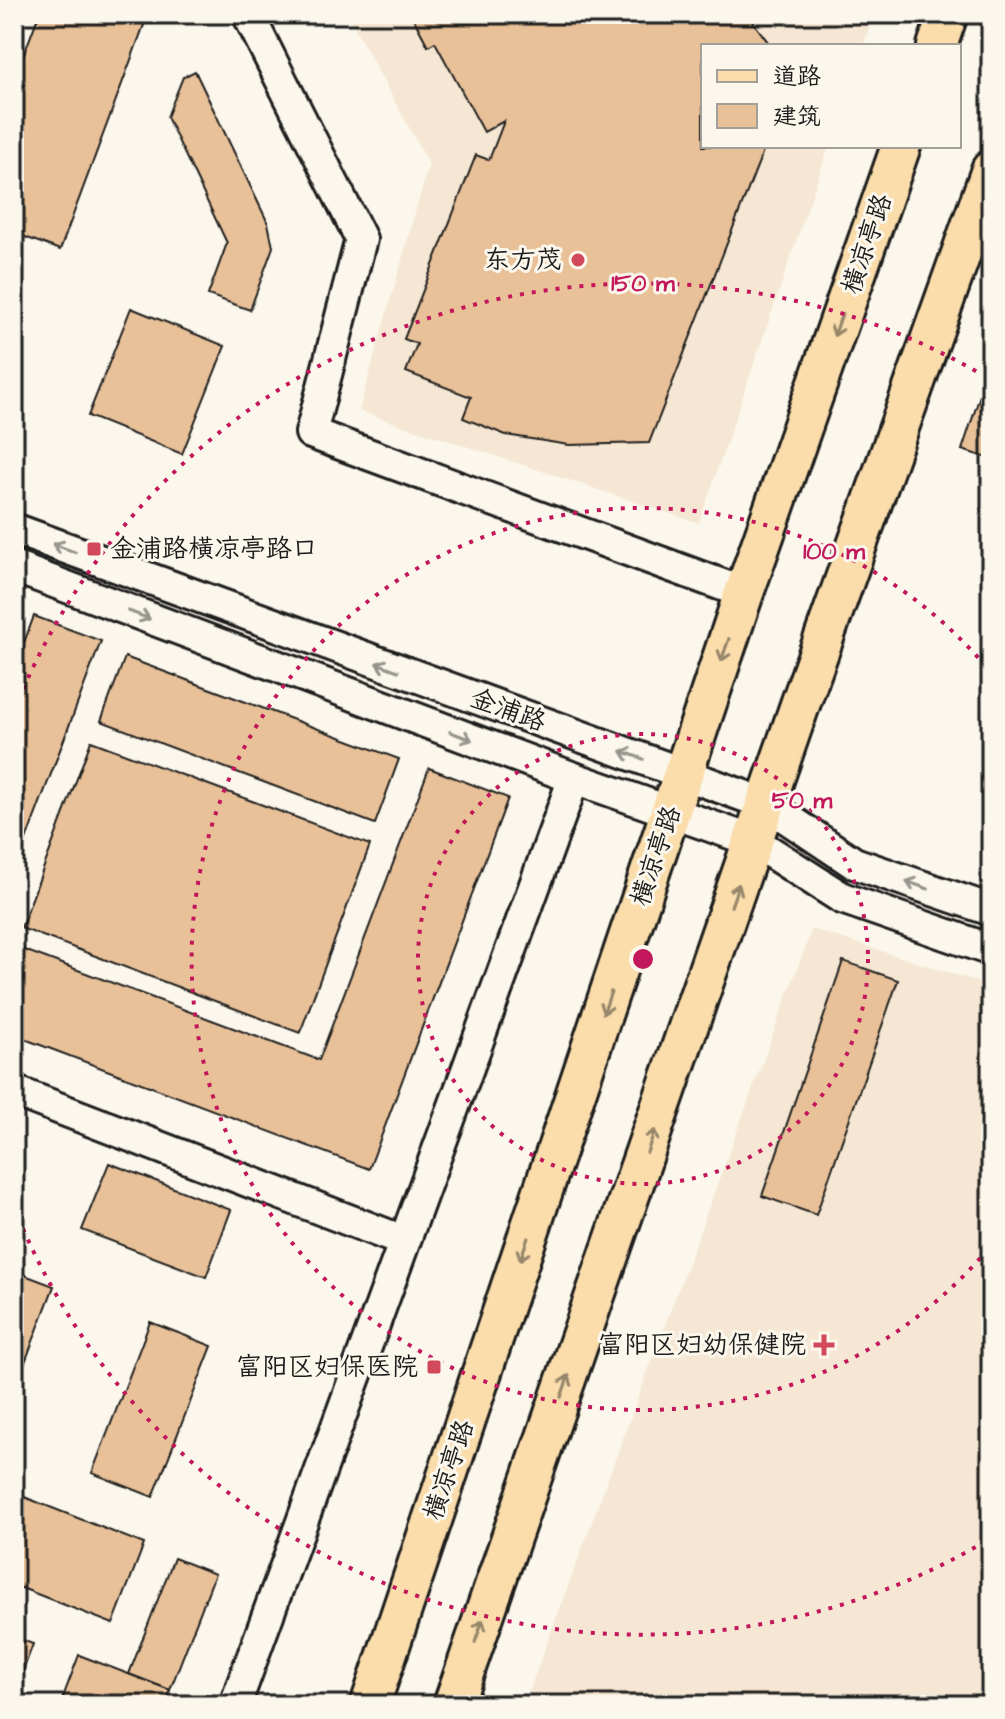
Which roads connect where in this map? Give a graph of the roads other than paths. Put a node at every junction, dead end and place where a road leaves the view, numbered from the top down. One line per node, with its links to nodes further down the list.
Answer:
1 (248, 14): 8 (street)
2 (948, 14): 3 (main road)
3 (938, 44)
4 (900, 148): 8 (main road, 横凉亭路, one-way to 8)
5 (991, 170): 11 (main road)
6 (14, 529): 9 (street, 金浦路, one-way to 6)
7 (14, 567): 10 (street, 金浦路, one-way to 10)
8 (744, 593): 9 (main road, 横凉亭路, one-way to 9)
9 (684, 774): 11 (street, 金浦路); 12 (main road, 横凉亭路)
10 (574, 778): 12 (street, 金浦路); 17 (street)
11 (766, 804): 13 (main road); 14 (street, 金浦路, one-way to 11)
12 (670, 814): 13 (street, 金浦路); 19 (main road, 横凉亭路, one-way to 19)
13 (753, 841): 15 (street, 金浦路); 20 (main road, one-way to 13)
14 (991, 910)
15 (991, 950)
16 (14, 1091): 17 (street)
17 (403, 1241): 18 (street)
18 (235, 1705)
19 (370, 1705)
20 (453, 1705)

